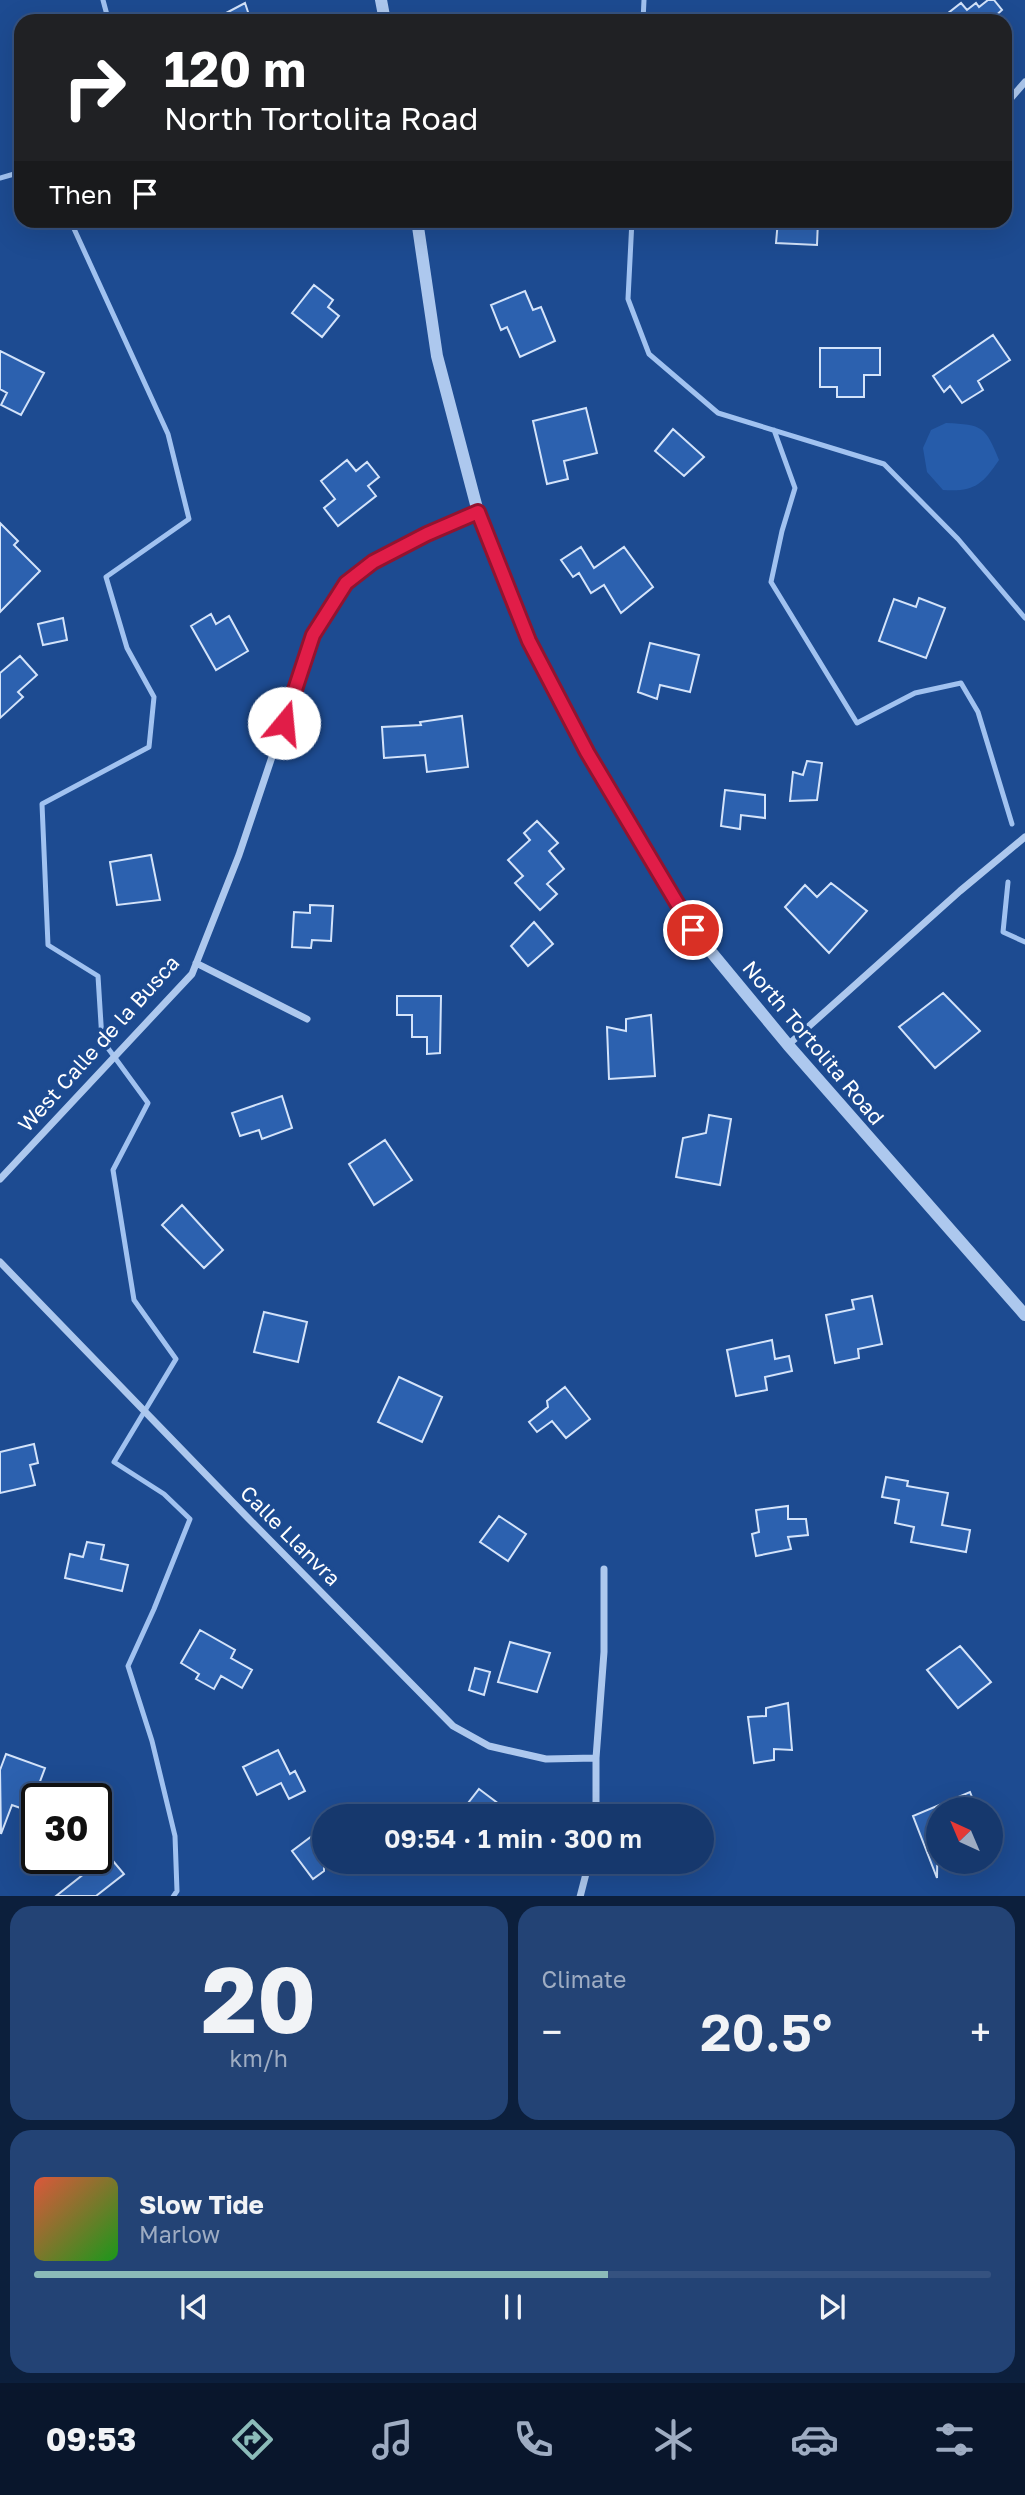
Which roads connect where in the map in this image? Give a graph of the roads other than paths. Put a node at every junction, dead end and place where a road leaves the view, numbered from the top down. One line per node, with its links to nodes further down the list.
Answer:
1 (1025, 82): 2 (street)
2 (1012, 97)
3 (418, 228): 4 (street, North Tortolita Road)
4 (478, 512): 6 (street, West Calle de la Busca); 8 (street, North Tortolita Road)
5 (1025, 837): 8 (street)
6 (196, 963): 7 (street, West Calle de la Busca); 9 (street, West Calle de la Busca)
7 (307, 1019)
8 (788, 1045): 11 (street, North Tortolita Road)
9 (0, 1179)
10 (0, 1262): 13 (street, Calle Llanvra)
11 (1025, 1315)
12 (604, 1569): 13 (street)
13 (596, 1758): 14 (street)
14 (596, 1804)
15 (586, 1874): 16 (street)
16 (580, 1896)

